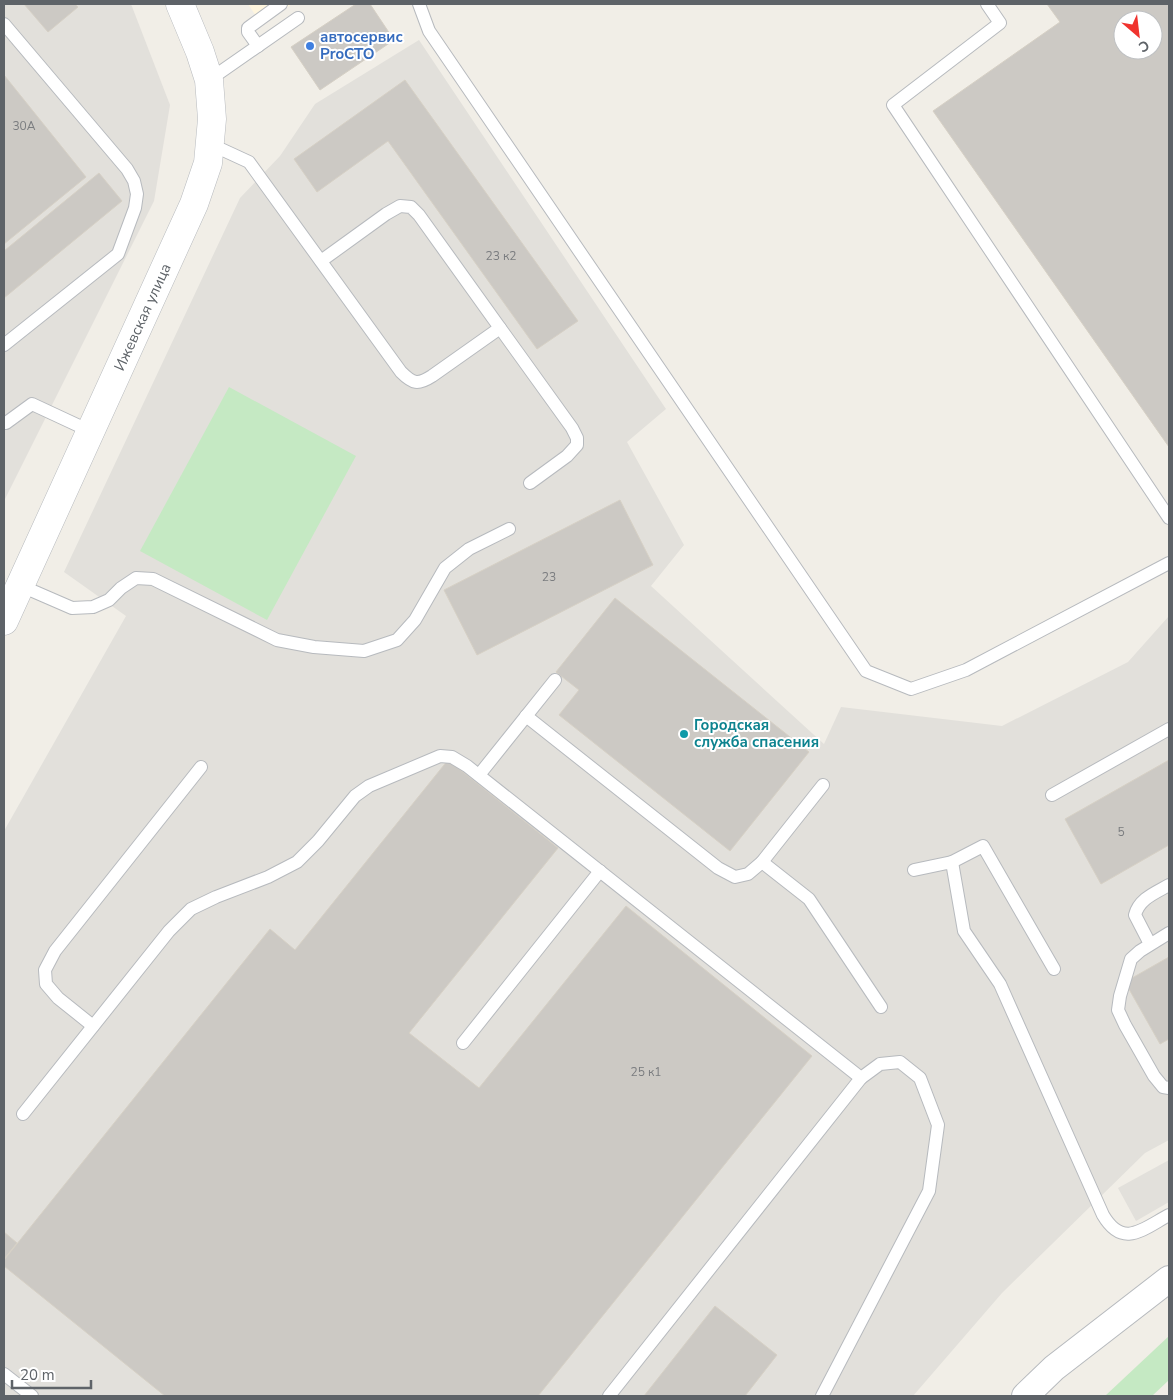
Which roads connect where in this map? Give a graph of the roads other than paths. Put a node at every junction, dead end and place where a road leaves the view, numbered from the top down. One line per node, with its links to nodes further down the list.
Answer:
1 (180, 4): 8 (street, Ижевская улица)
2 (419, 4): 18 (lane)
3 (987, 4): 16 (lane)
4 (278, 5): 7 (lane)
5 (298, 18): 7 (lane)
6 (4, 24): 12 (lane)
7 (258, 46): 8 (lane)
8 (209, 80): 9 (street, Ижевская улица)
9 (210, 144): 10 (lane); 14 (street, Ижевская улица)
10 (321, 261): 11 (lane); 11 (lane)
11 (500, 328): 15 (lane)
12 (4, 345)
13 (6, 423): 14 (lane)
14 (90, 431): 19 (street, Ижевская улица)
15 (530, 483)
16 (1169, 518)
17 (509, 528): 19 (lane)
18 (1169, 563)
19 (19, 585): 20 (street, Ижевская улица)
20 (4, 621)
21 (555, 680): 22 (lane)
22 (526, 716): 25 (lane); 28 (lane)
23 (1169, 729): 27 (lane)
24 (201, 767): 37 (lane)
25 (479, 775): 31 (lane); 37 (lane)
26 (824, 785): 28 (lane)
27 (1052, 795)
28 (762, 862): 36 (lane)
29 (952, 862): 30 (lane); 35 (lane); 42 (lane)
30 (914, 870)
31 (600, 871): 38 (lane); 39 (lane)
32 (1169, 885): 34 (lane)
33 (1169, 933): 34 (lane)
34 (1150, 944): 40 (lane)
35 (1054, 969)
36 (881, 1007)
37 (94, 1026): 41 (lane)
38 (463, 1043)
39 (861, 1078): 46 (lane); 47 (lane)
40 (1169, 1088)
41 (24, 1114)
42 (1169, 1215)
43 (1169, 1279): 48 (street)
44 (4, 1374): 45 (lane)
45 (32, 1396)
46 (609, 1396)
47 (822, 1396)
48 (1025, 1396)

